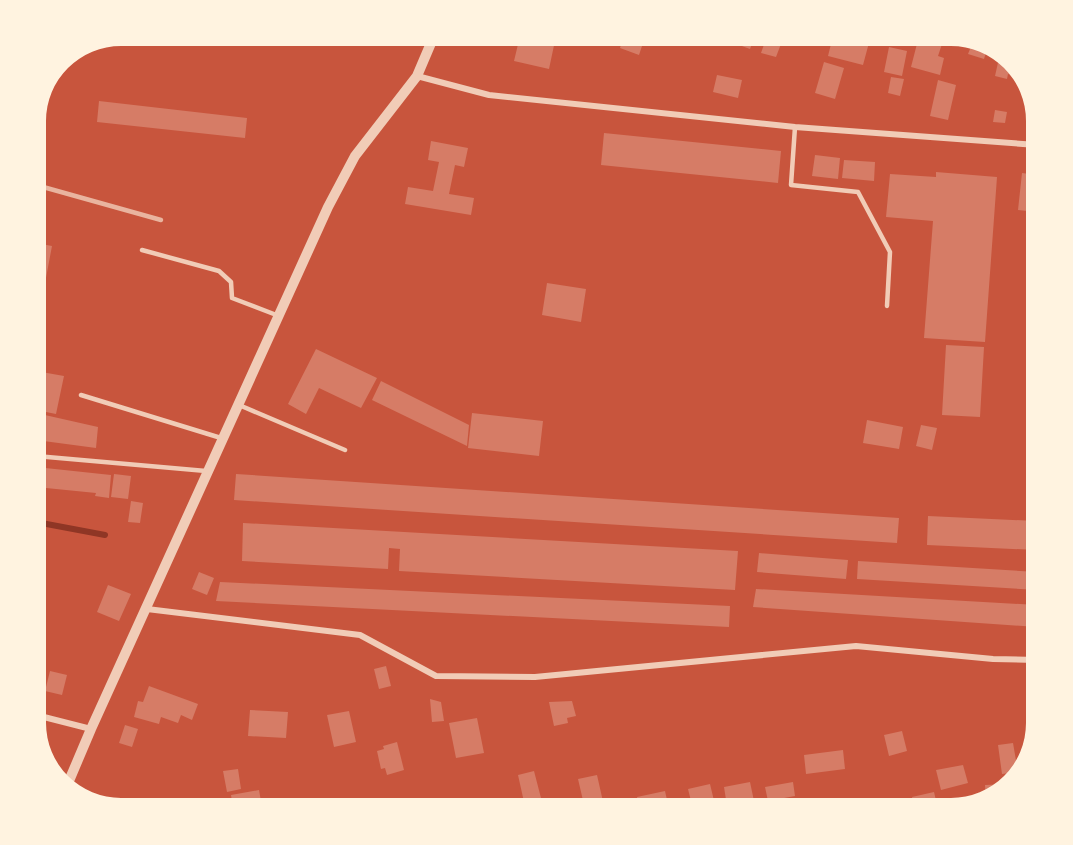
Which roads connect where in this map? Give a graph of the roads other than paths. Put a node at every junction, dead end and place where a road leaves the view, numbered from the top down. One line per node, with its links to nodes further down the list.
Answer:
1 (430, 46): 2 (street)
2 (417, 76): 3 (street); 7 (street)
3 (795, 127): 4 (street); 6 (lane)
4 (1026, 144)
5 (142, 250): 7 (lane)
6 (887, 306)
7 (279, 316): 9 (street)
8 (81, 395): 10 (lane)
9 (239, 405): 10 (street); 11 (lane)
10 (224, 438): 13 (street)
11 (345, 450)
12 (47, 457): 13 (lane)
13 (209, 472): 14 (street)
14 (147, 609): 15 (street); 17 (street)
15 (1026, 660)
16 (47, 718): 17 (street)
17 (91, 729): 18 (street)
18 (70, 777)

